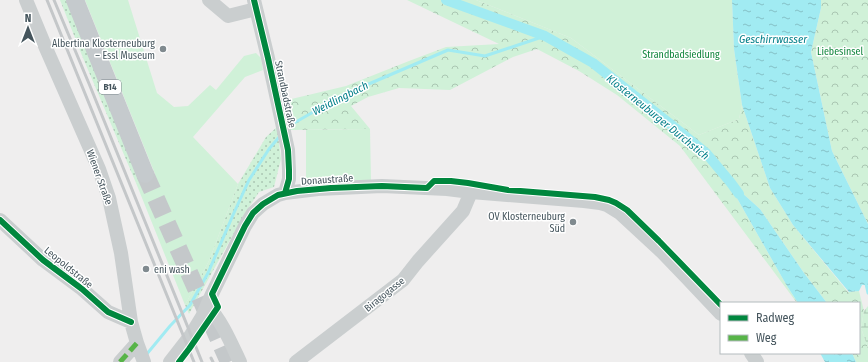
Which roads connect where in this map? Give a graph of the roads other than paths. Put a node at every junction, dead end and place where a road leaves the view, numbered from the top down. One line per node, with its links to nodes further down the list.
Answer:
1 (26, 0): 11 (street, Wiener Straße)
2 (75, 0): 5 (main road, B14)
3 (209, 0): 4 (street)
4 (255, 5): 6 (street, Strandbadstraße)
5 (146, 174)
6 (285, 193): 7 (street, Donaustraße); 9 (street, Donaustraße)
7 (470, 196): 10 (street, Donaustraße); 16 (street, Biragogasse)
8 (0, 220): 11 (street, Leopoldstraße)
9 (207, 306): 14 (street, Donaustraße); 15 (street)
10 (720, 313)
11 (131, 322): 12 (street, Wiener Straße)
12 (140, 352): 13 (street)
13 (120, 362)
14 (170, 362)
15 (240, 362)
16 (296, 362)

